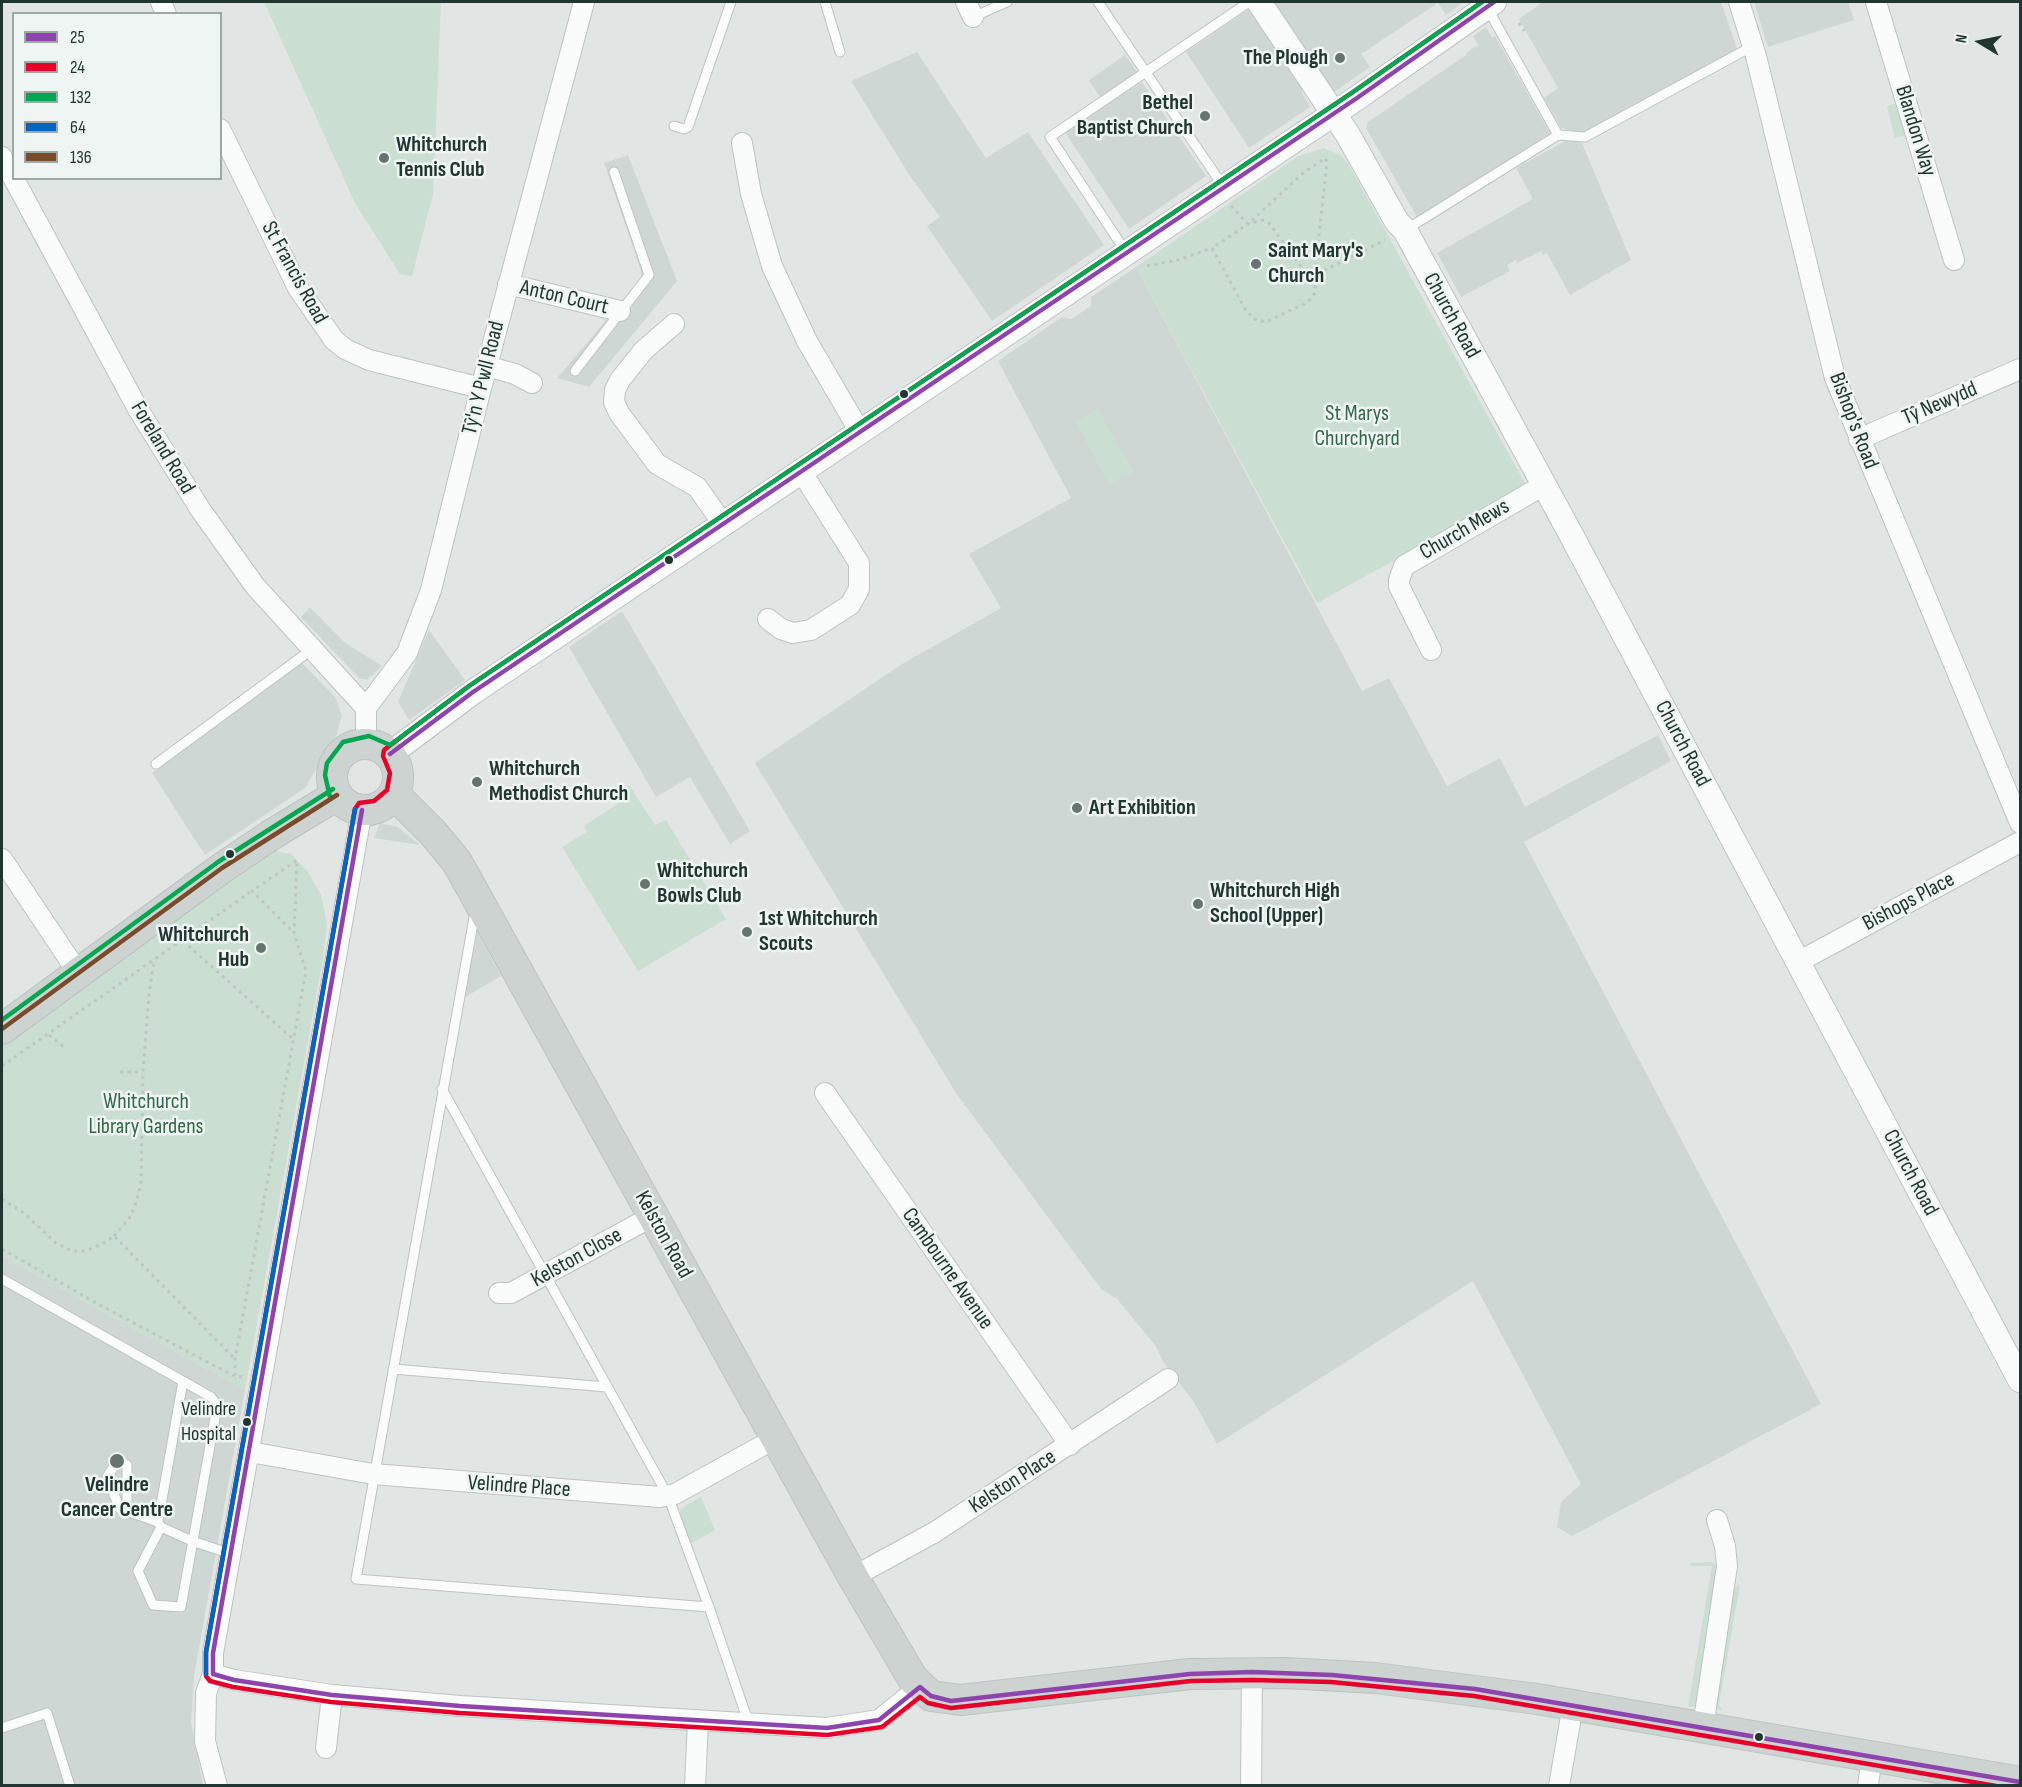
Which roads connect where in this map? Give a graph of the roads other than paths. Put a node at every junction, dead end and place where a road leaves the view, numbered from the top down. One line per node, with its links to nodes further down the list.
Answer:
1 (584, 2): 28 (street, Tŷ'n Y Pwll Road)
2 (731, 2): 16 (lane)
3 (825, 2): 13 (lane)
4 (1006, 2): 11 (lane)
5 (1098, 2): 14 (lane)
6 (1249, 2): 14 (lane)
7 (1259, 2): 15 (street, Church Road)
8 (1738, 2): 12 (street, Bishop's Road)
9 (1876, 2): 27 (street, Blandon Way)
10 (1490, 4): 15 (street); 18 (lane)
11 (969, 9)
12 (1753, 46): 18 (lane); 37 (street, Bishop's Road)
13 (840, 52)
14 (1145, 72): 24 (lane); 26 (lane)
15 (1333, 114): 24 (street); 25 (street, Church Road)
16 (674, 126)
17 (222, 133): 35 (street, St Francis Road)
18 (1558, 135): 25 (lane)
19 (742, 143): 36 (street)
20 (2, 158): 22 (street, Foreland Road)
21 (614, 172): 29 (lane)
22 (12, 177)
23 (14, 180): 42 (street, Foreland Road)
24 (1225, 194): 26 (street)
25 (1397, 234): 39 (street, Church Road)
26 (1134, 260): 36 (street)
27 (1954, 260)
28 (508, 284): 29 (street, Anton Court); 31 (street, Tŷ'n Y Pwll Road)
29 (620, 311): 33 (lane)
30 (674, 324): 40 (street)
31 (487, 366): 34 (street); 35 (street, Tŷ'n Y Pwll Road)
32 (2020, 369): 37 (street, Tŷ Newydd)
33 (575, 370)
34 (532, 383)
35 (481, 388): 44 (street, Tŷ'n Y Pwll Road)
36 (860, 432): 38 (street)
37 (1859, 439): 49 (street, Bishop's Road)
38 (801, 471): 40 (street); 41 (street)
39 (1544, 485): 43 (street, Church Mews); 53 (street, Church Road)
40 (724, 525): 45 (street)
41 (768, 619)
42 (311, 650): 44 (street, Foreland Road); 46 (lane)
43 (1431, 650)
44 (366, 708): 45 (street)
45 (378, 749): 47 (main road); 48 (main road)
46 (156, 764)
47 (394, 794): 48 (main road); 52 (main road, Kelston Road)
48 (349, 803): 54 (main road); 69 (street)
49 (2020, 822)
50 (2020, 842): 53 (street, Bishops Place)
51 (2, 859): 54 (street)
52 (477, 897): 56 (lane); 58 (main road, Kelston Road)
53 (1798, 962): 64 (street, Church Road)
54 (80, 974): 55 (main road)
55 (4, 1022)
56 (442, 1089): 59 (lane); 62 (lane)
57 (825, 1093): 68 (street, Cambourne Avenue)
58 (653, 1216): 59 (street, Kelston Close); 67 (main road, Kelston Road)
59 (544, 1276): 61 (street, Kelston Close); 66 (lane)
60 (2, 1279): 65 (lane)
61 (499, 1293)
62 (393, 1369): 66 (lane); 70 (lane)
63 (1168, 1379): 68 (street, Kelston Place)
64 (2020, 1380)
65 (183, 1381): 74 (lane); 75 (lane)
66 (607, 1387): 71 (lane)
67 (776, 1438): 71 (street); 77 (main road, Kelston Road)
68 (1070, 1445): 77 (street, Kelston Place)
69 (250, 1452): 70 (street, Velindre Place); 76 (street)
70 (373, 1474): 71 (street, Velindre Place); 78 (lane)
71 (668, 1496): 78 (lane)
72 (127, 1511): 72 (lane); 74 (lane)
73 (1717, 1520): 86 (street)
74 (160, 1524): 75 (lane); 75 (lane)
75 (192, 1541): 76 (lane)
76 (231, 1554): 80 (street)
77 (853, 1577): 81 (main road, Kelston Road)
78 (709, 1607): 85 (lane)
79 (1252, 1672): 81 (main road); 83 (main road); 94 (street)
80 (213, 1674): 82 (street); 92 (street)
81 (920, 1687): 85 (street)
82 (332, 1695): 84 (street); 88 (street)
83 (1573, 1705): 86 (main road); 95 (street)
84 (698, 1722): 85 (street); 93 (street)
85 (749, 1725)
86 (1703, 1727): 89 (main road)
87 (2, 1728): 91 (lane)
88 (326, 1748)
89 (1872, 1756): 90 (main road); 96 (street)
90 (2020, 1782)
91 (70, 1785)
92 (217, 1785)
93 (694, 1785)
94 (1251, 1785)
95 (1559, 1785)
96 (1868, 1785)

